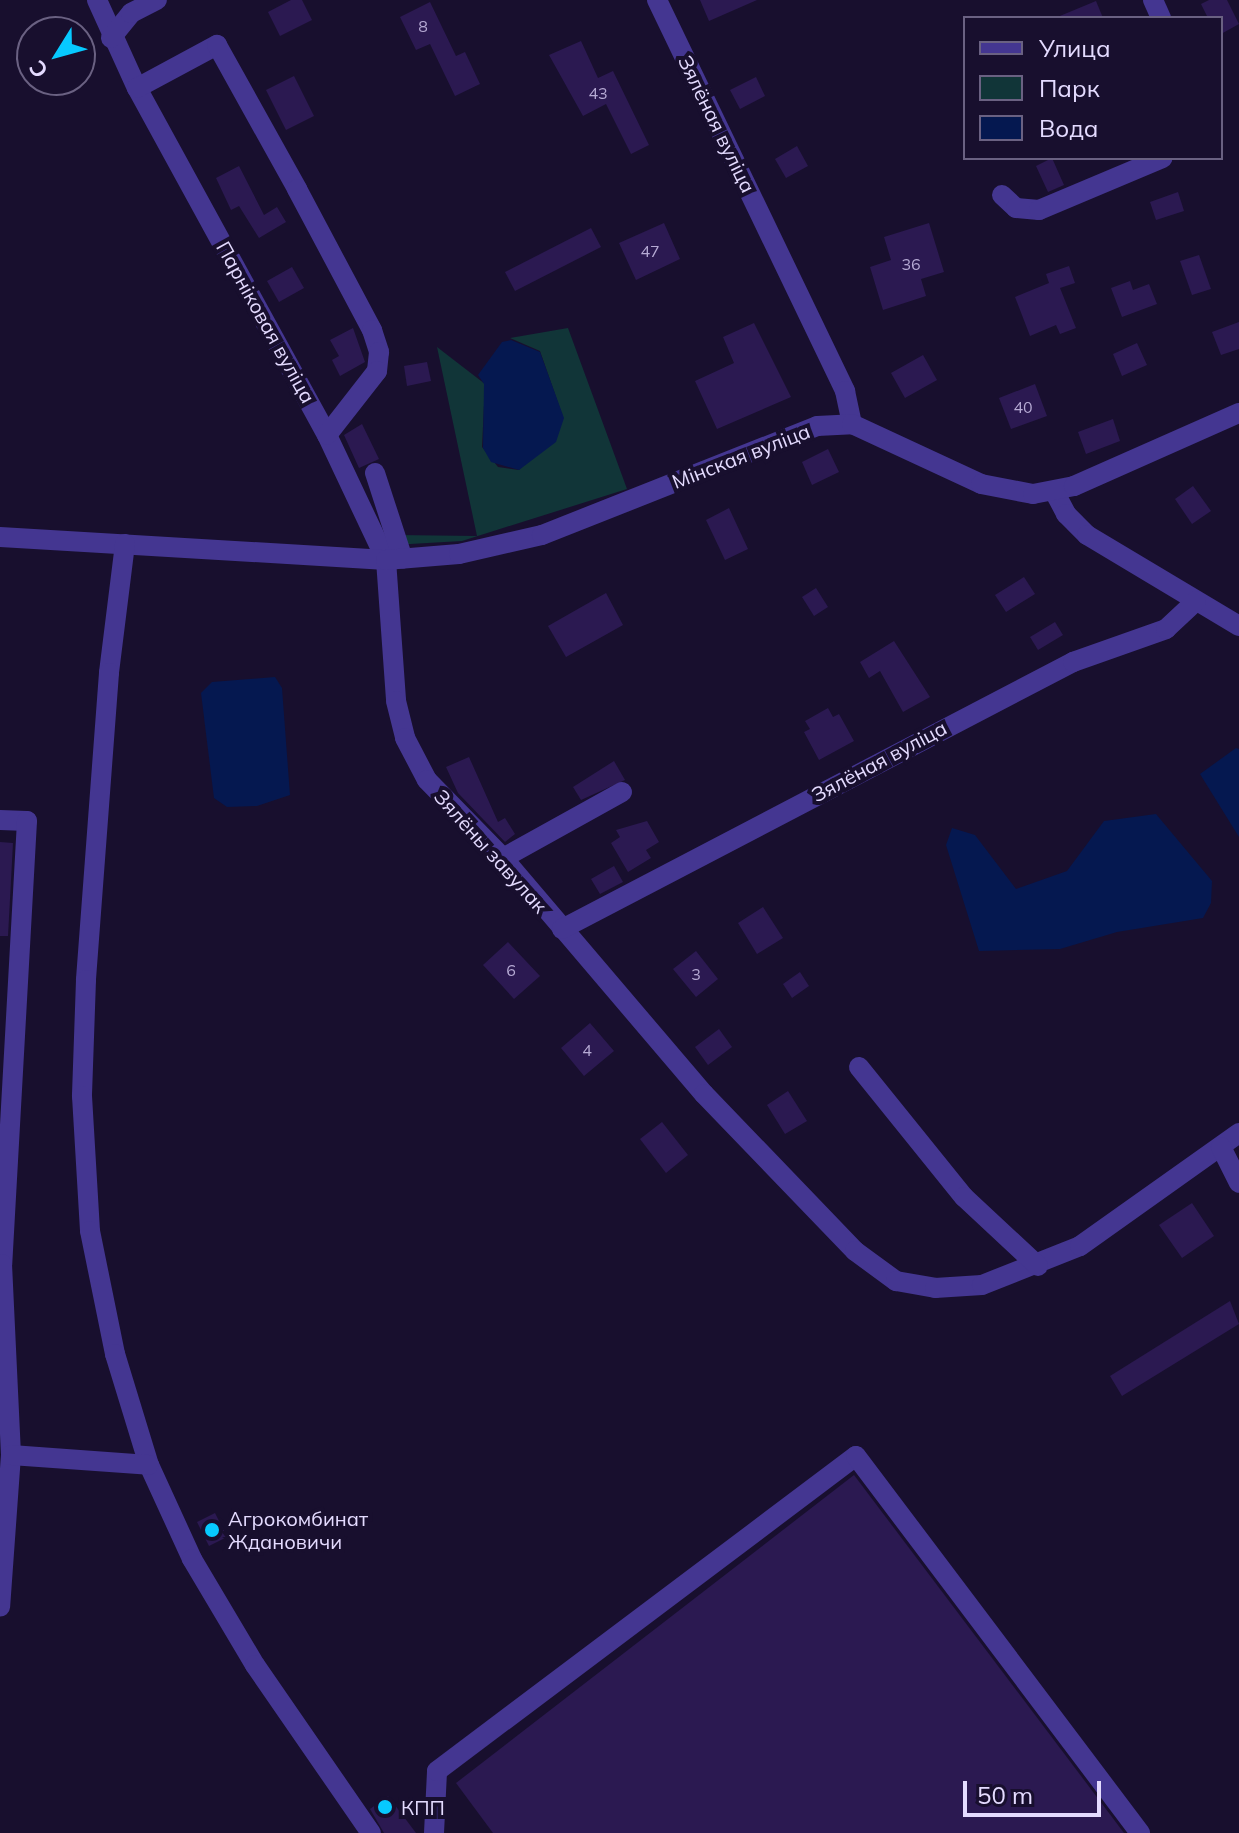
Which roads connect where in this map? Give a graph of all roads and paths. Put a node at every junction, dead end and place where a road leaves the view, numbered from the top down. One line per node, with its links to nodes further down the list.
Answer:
1 (97, 0): 4 (street, Парніковая вуліца)
2 (157, 0): 4 (street)
3 (657, 0): 9 (street, Зялёная вуліца)
4 (111, 38): 5 (street, Парніковая вуліца)
5 (137, 88): 10 (street, Парніковая вуліца); 10 (street)
6 (1158, 160): 7 (street)
7 (1002, 195)
8 (1239, 413): 12 (street)
9 (852, 424): 12 (street); 15 (street, Мінская вуліца)
10 (327, 435): 15 (street, Парніковая вуліца)
11 (375, 473): 15 (street)
12 (1054, 491): 16 (street)
13 (0, 537): 14 (street, Мінская вуліца)
14 (125, 544): 15 (street, Мінская вуліца); 29 (street)
15 (402, 559): 20 (street, Зялёны завулак)
16 (1196, 601): 17 (street); 21 (street, Зялёная вуліца)
17 (1239, 626)
18 (622, 792): 20 (street)
19 (0, 820): 26 (street)
20 (503, 858): 21 (street, Зялёны завулак)
21 (562, 929): 27 (street, Зялёны завулак)
22 (859, 1067): 27 (street)
23 (1239, 1133): 24 (street, Зялёны завулак)
24 (1221, 1147): 25 (street); 27 (street, Зялёны завулак)
25 (1239, 1183)
26 (1, 1264): 28 (street)
27 (1038, 1266)
28 (11, 1455): 29 (street); 30 (street)
29 (149, 1465): 31 (street)
30 (0, 1607)
31 (371, 1833)
32 (434, 1833): 33 (street)
33 (1140, 1833)

